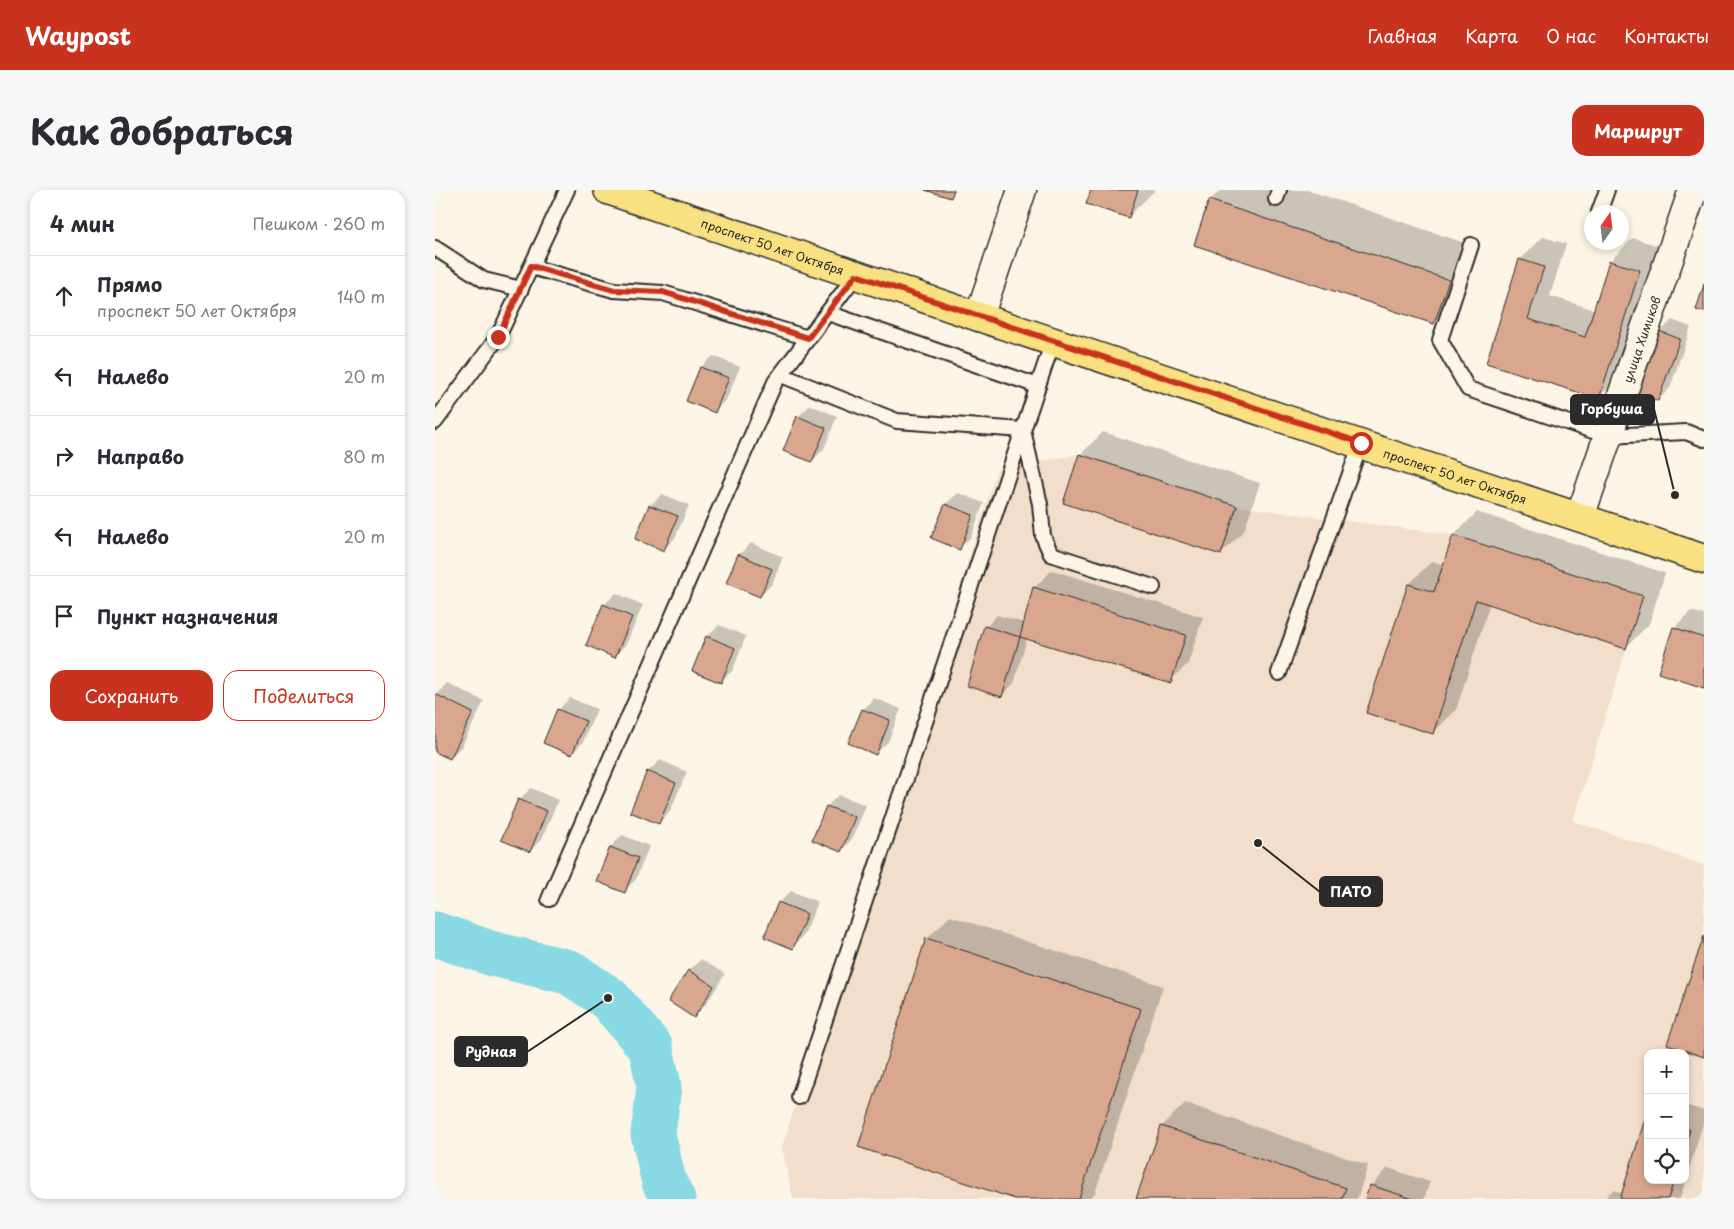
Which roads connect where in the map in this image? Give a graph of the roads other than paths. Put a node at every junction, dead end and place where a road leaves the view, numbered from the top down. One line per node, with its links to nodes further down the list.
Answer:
1 (567, 190): 9 (lane)
2 (1022, 190): 13 (street)
3 (1607, 190): 6 (lane)
4 (1693, 190): 20 (street, улица Химиков)
5 (623, 193): 10 (main road, проспект 50 лет Октября)
6 (1602, 205)
7 (1471, 245): 20 (lane)
8 (435, 248): 11 (lane)
9 (531, 266): 11 (lane); 14 (lane)
10 (856, 275): 12 (lane); 13 (main road, проспект 50 лет Октября)
11 (521, 289): 18 (lane)
12 (828, 313): 14 (lane); 17 (lane)
13 (979, 317): 15 (main road, проспект 50 лет Октября)
14 (808, 338): 16 (lane)
15 (1053, 341): 17 (lane); 22 (main road, проспект 50 лет Октября)
16 (781, 375): 19 (lane); 27 (lane)
17 (1038, 386): 19 (lane)
18 (435, 422)
19 (1023, 430): 25 (lane); 28 (lane)
20 (1608, 436): 21 (lane); 23 (street, улица Химиков)
21 (1704, 439)
22 (1361, 443): 23 (main road, проспект 50 лет Октября); 26 (lane)
23 (1580, 517): 24 (main road, проспект 50 лет Октября)
24 (1704, 559)
25 (1153, 588)
26 (1279, 674)
27 (549, 899)
28 (799, 1097)

